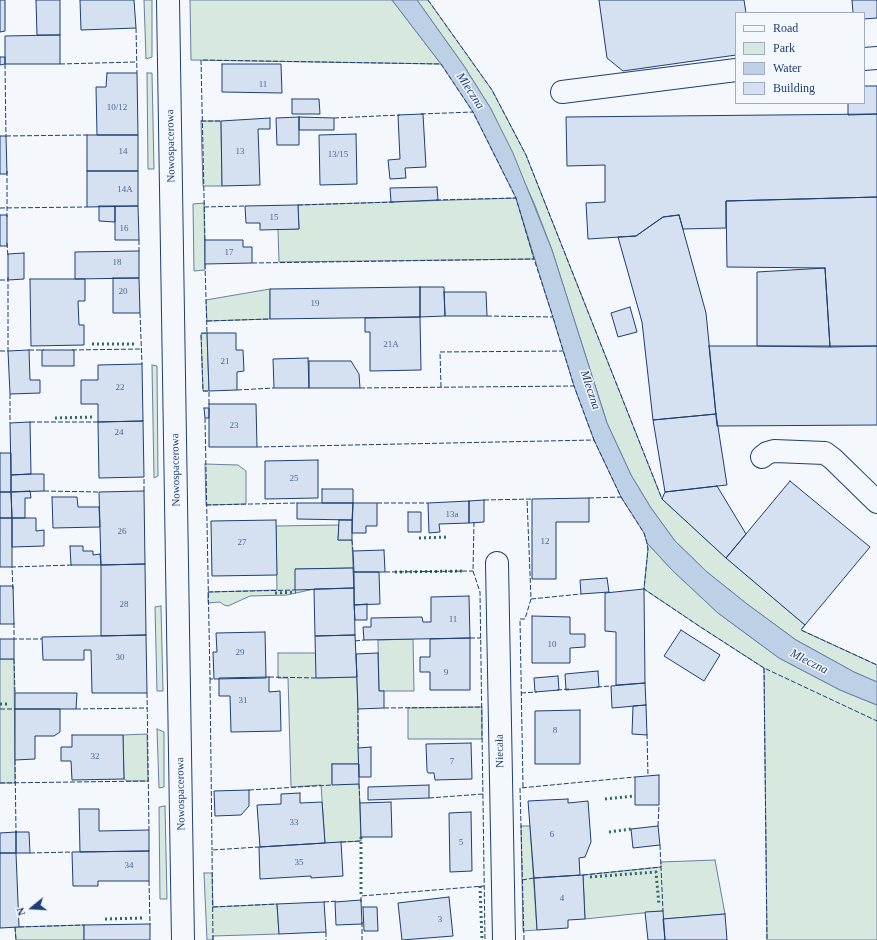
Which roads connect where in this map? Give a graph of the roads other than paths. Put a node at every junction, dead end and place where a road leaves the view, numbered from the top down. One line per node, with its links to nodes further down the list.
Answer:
1 (168, 0): 9 (street, Nowospacerowa)
2 (877, 58): 3 (street)
3 (865, 59)
4 (735, 70): 5 (street)
5 (562, 92)
6 (762, 457): 7 (street)
7 (877, 502)
8 (497, 563): 10 (street, Niecała)
9 (183, 940)
10 (504, 940)

